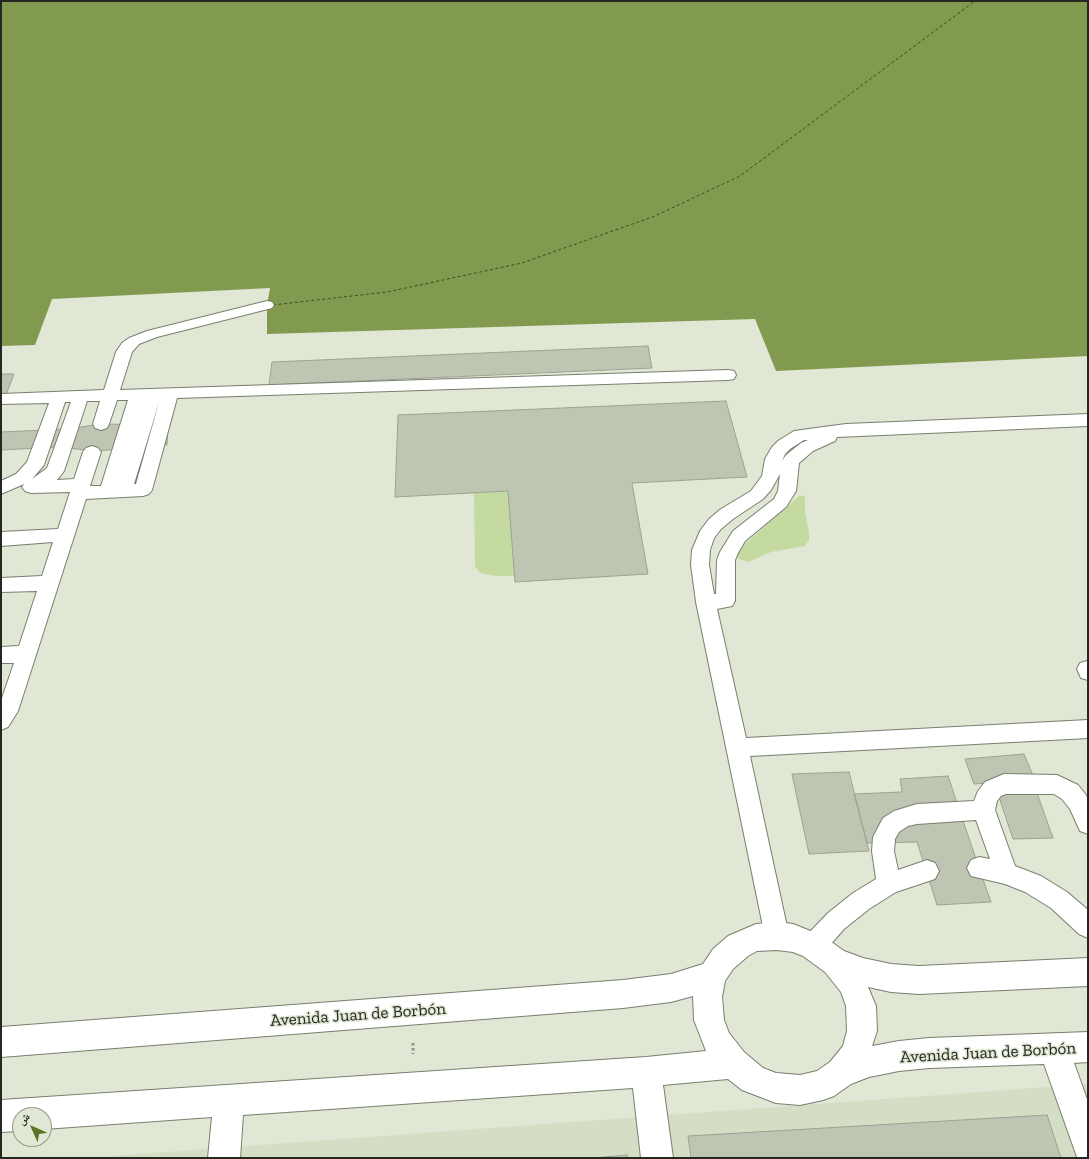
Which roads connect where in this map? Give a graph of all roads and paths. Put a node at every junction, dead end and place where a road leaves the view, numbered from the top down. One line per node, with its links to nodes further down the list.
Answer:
1 (267, 305): 5 (lane)
2 (728, 375): 3 (lane)
3 (170, 393): 4 (lane); 16 (lane)
4 (145, 394): 5 (lane); 16 (lane)
5 (110, 395): 6 (lane); 10 (lane)
6 (81, 396): 7 (lane); 13 (lane)
7 (59, 397): 8 (lane); 14 (lane)
8 (1, 399)
9 (1088, 420): 11 (lane)
10 (101, 424)
11 (846, 430): 21 (lane); 21 (lane)
12 (92, 452): 15 (lane)
13 (31, 487): 14 (lane); 15 (lane)
14 (1, 488)
15 (80, 489): 16 (lane); 17 (lane)
16 (116, 491)
17 (66, 535): 18 (lane); 19 (lane)
18 (1, 539)
19 (50, 583): 20 (lane); 22 (lane)
20 (1, 585)
21 (715, 602): 27 (lane)
22 (27, 654): 23 (lane); 24 (lane)
23 (1, 655)
24 (8, 694): 25 (lane)
25 (1, 721)
26 (1088, 730): 27 (lane)
27 (737, 748): 35 (lane)
28 (984, 810): 29 (lane); 32 (lane); 33 (lane)
29 (1088, 824)
30 (979, 868): 32 (lane)
31 (927, 871): 33 (lane)
32 (1006, 873): 34 (lane)
33 (889, 884): 36 (lane)
34 (1088, 926)
35 (777, 936): 36 (street); 38 (street)
36 (824, 954): 37 (street); 45 (street)
37 (1088, 972)
38 (712, 976): 39 (street, Avenida Juan de Borbón); 43 (street)
39 (414, 1011): 40 (street, Avenida Juan de Borbón); 46 (path)
40 (1, 1042)
41 (1088, 1047): 42 (street, Avenida Juan de Borbón)
42 (1054, 1050): 45 (street, Avenida Juan de Borbón); 51 (street)
43 (733, 1063): 44 (street); 45 (street)
44 (646, 1072): 46 (street); 53 (street)
45 (842, 1073)
46 (412, 1088): 47 (street)
47 (229, 1102): 48 (street); 52 (street)
48 (52, 1113)
49 (12, 1115): 50 (street)
50 (1, 1116)
51 (1088, 1146)
52 (224, 1158)
53 (657, 1158)

